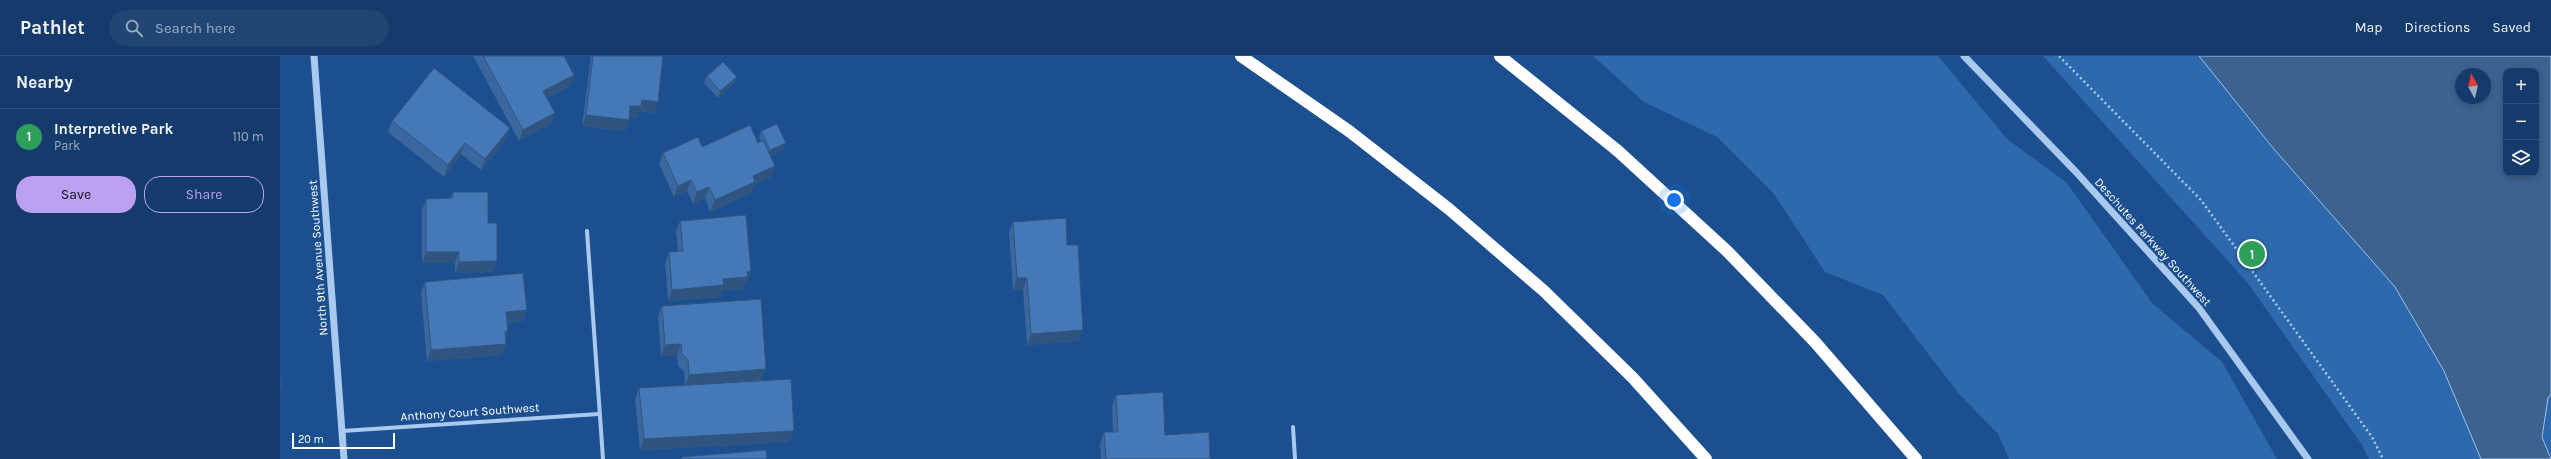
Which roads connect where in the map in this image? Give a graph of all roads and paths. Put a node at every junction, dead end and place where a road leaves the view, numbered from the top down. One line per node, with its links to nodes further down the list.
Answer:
1 (314, 56): 9 (street, North 9th Avenue Southwest)
2 (1241, 56): 13 (highway)
3 (1500, 56): 14 (highway)
4 (1964, 56): 15 (street, Deschutes Parkway Southwest)
5 (2059, 56): 16 (path)
6 (587, 231): 7 (street)
7 (599, 414): 9 (street, Anthony Court Southwest); 11 (street)
8 (1293, 427): 12 (street)
9 (342, 431): 10 (street, North 9th Avenue Southwest)
10 (344, 459)
11 (603, 459)
12 (1295, 459)
13 (1706, 459)
14 (1916, 459)
15 (2308, 459)
16 (2383, 459)

